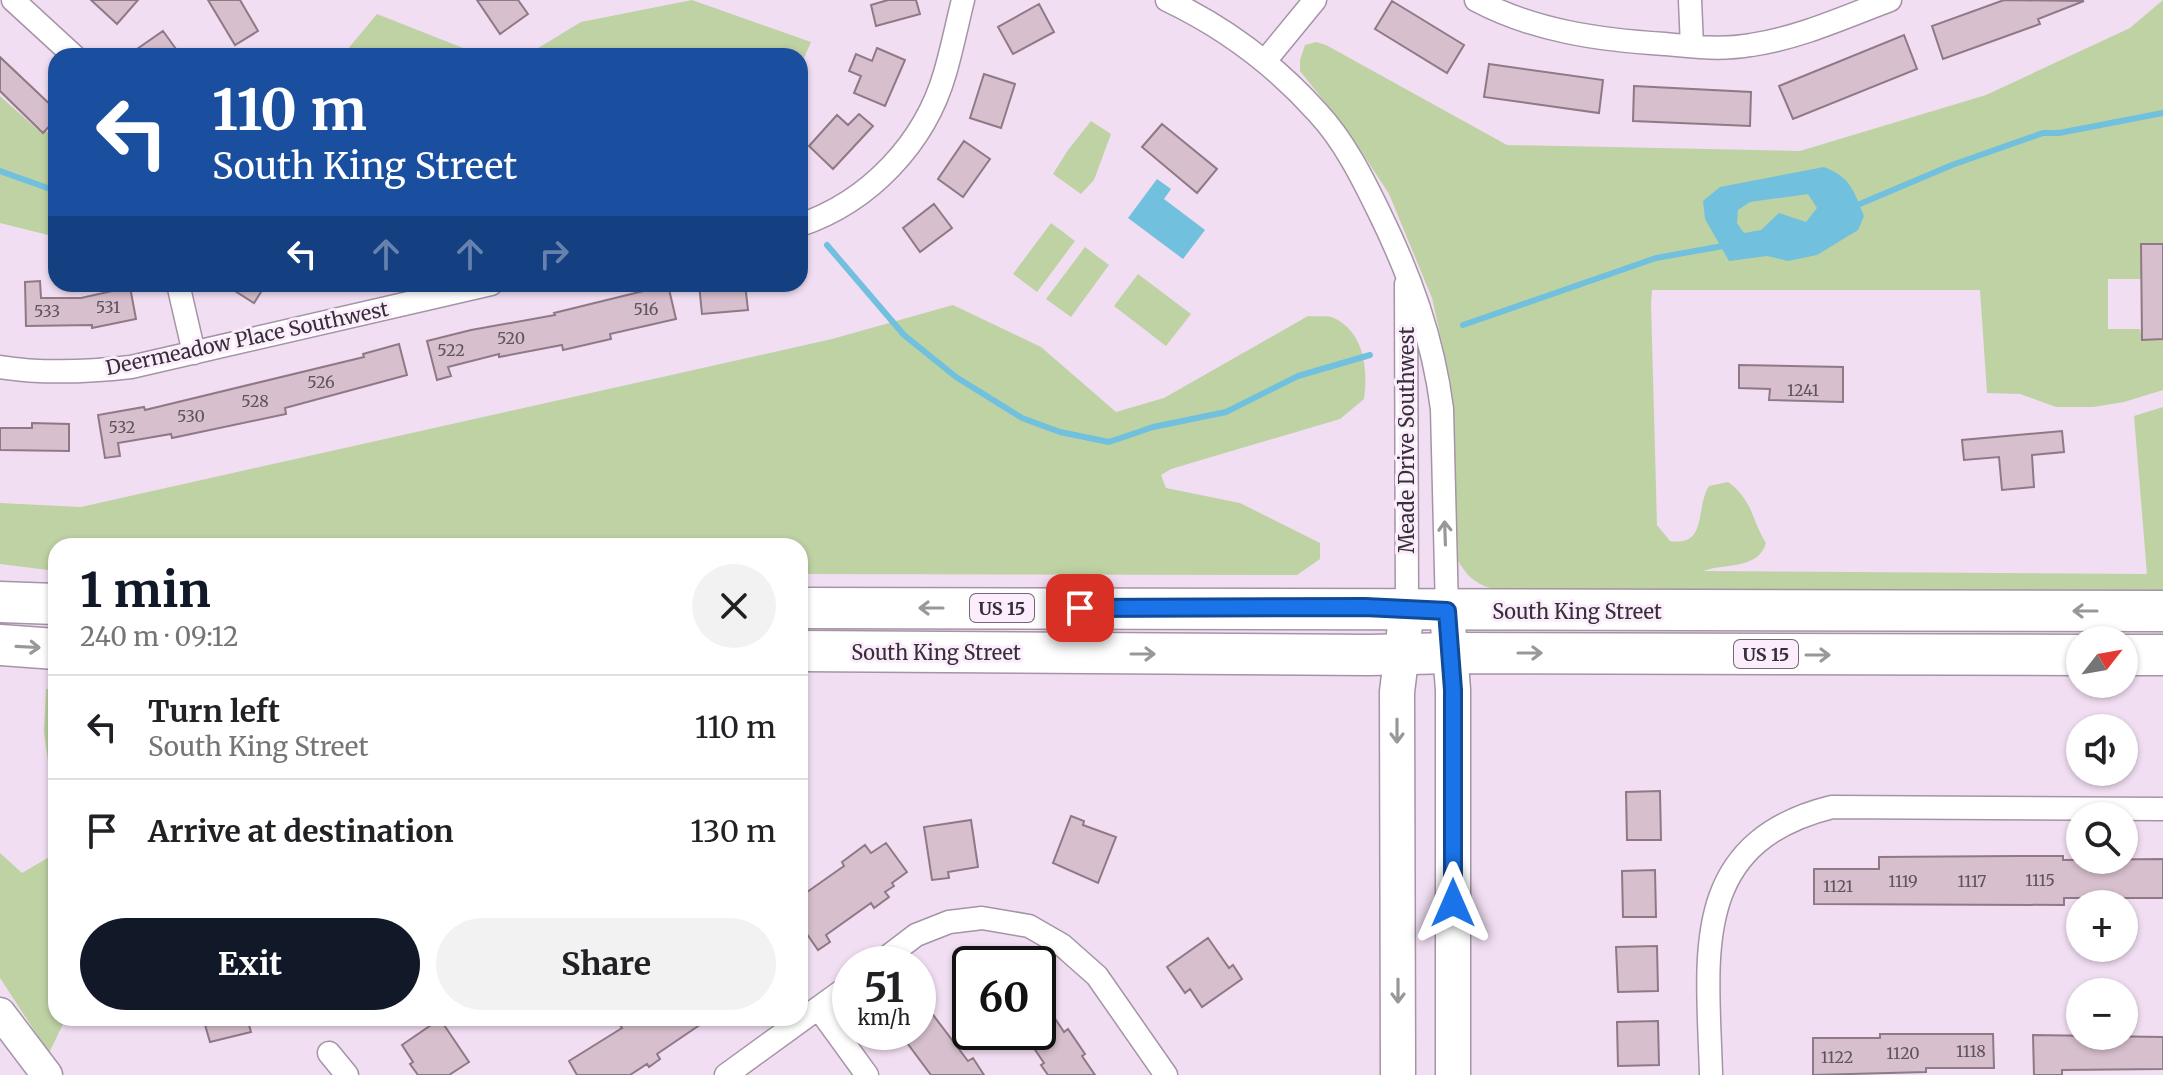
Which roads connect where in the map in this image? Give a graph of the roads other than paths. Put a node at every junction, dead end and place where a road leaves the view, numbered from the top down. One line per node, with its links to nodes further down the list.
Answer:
1 (13, 0): 9 (street)
2 (963, 0): 11 (street)
3 (1167, 0): 10 (street, Meade Drive Southwest)
4 (1315, 0): 10 (street)
5 (1476, 0): 8 (street)
6 (1690, 0): 8 (street)
7 (1890, 0): 8 (street)
8 (1692, 46)
9 (65, 48)
10 (1265, 61): 12 (street, Meade Drive Southwest)
11 (808, 221)
12 (1406, 270): 20 (street, Meade Drive Southwest); 21 (street, Meade Drive Southwest, one-way to 12)
13 (180, 292): 15 (street)
14 (457, 292): 15 (street, Deermeadow Place Southwest)
15 (194, 353): 16 (street, Deermeadow Place Southwest)
16 (0, 367)
17 (0, 602): 18 (highway)
18 (48, 604)
19 (808, 608): 20 (highway, South King Street / US 15, one-way to 19)
20 (1407, 609): 21 (highway, South King Street / US 15); 26 (main road)
21 (1447, 611): 22 (highway, South King Street / US 15, one-way to 21); 27 (main road)
22 (2163, 611)
23 (0, 645): 24 (highway, one-way to 24)
24 (48, 648)
25 (808, 651): 26 (highway, South King Street / US 15, one-way to 26)
26 (1403, 653): 27 (highway, South King Street / US 15); 44 (main road, one-way to 44)
27 (1452, 653): 28 (highway, South King Street / US 15, one-way to 28); 45 (main road)
28 (2066, 655)
29 (2138, 655): 30 (highway)
30 (2163, 655)
31 (2163, 809): 46 (street)
32 (902, 946): 43 (street)
33 (832, 999): 34 (street)
34 (819, 1009): 36 (street); 42 (street)
35 (0, 1013): 39 (street)
36 (808, 1017)
37 (795, 1026): 41 (street)
38 (329, 1053): 40 (street)
39 (47, 1075)
40 (347, 1075)
41 (726, 1075)
42 (867, 1075)
43 (1166, 1075)
44 (1398, 1075)
45 (1453, 1075)
46 (1711, 1075)

